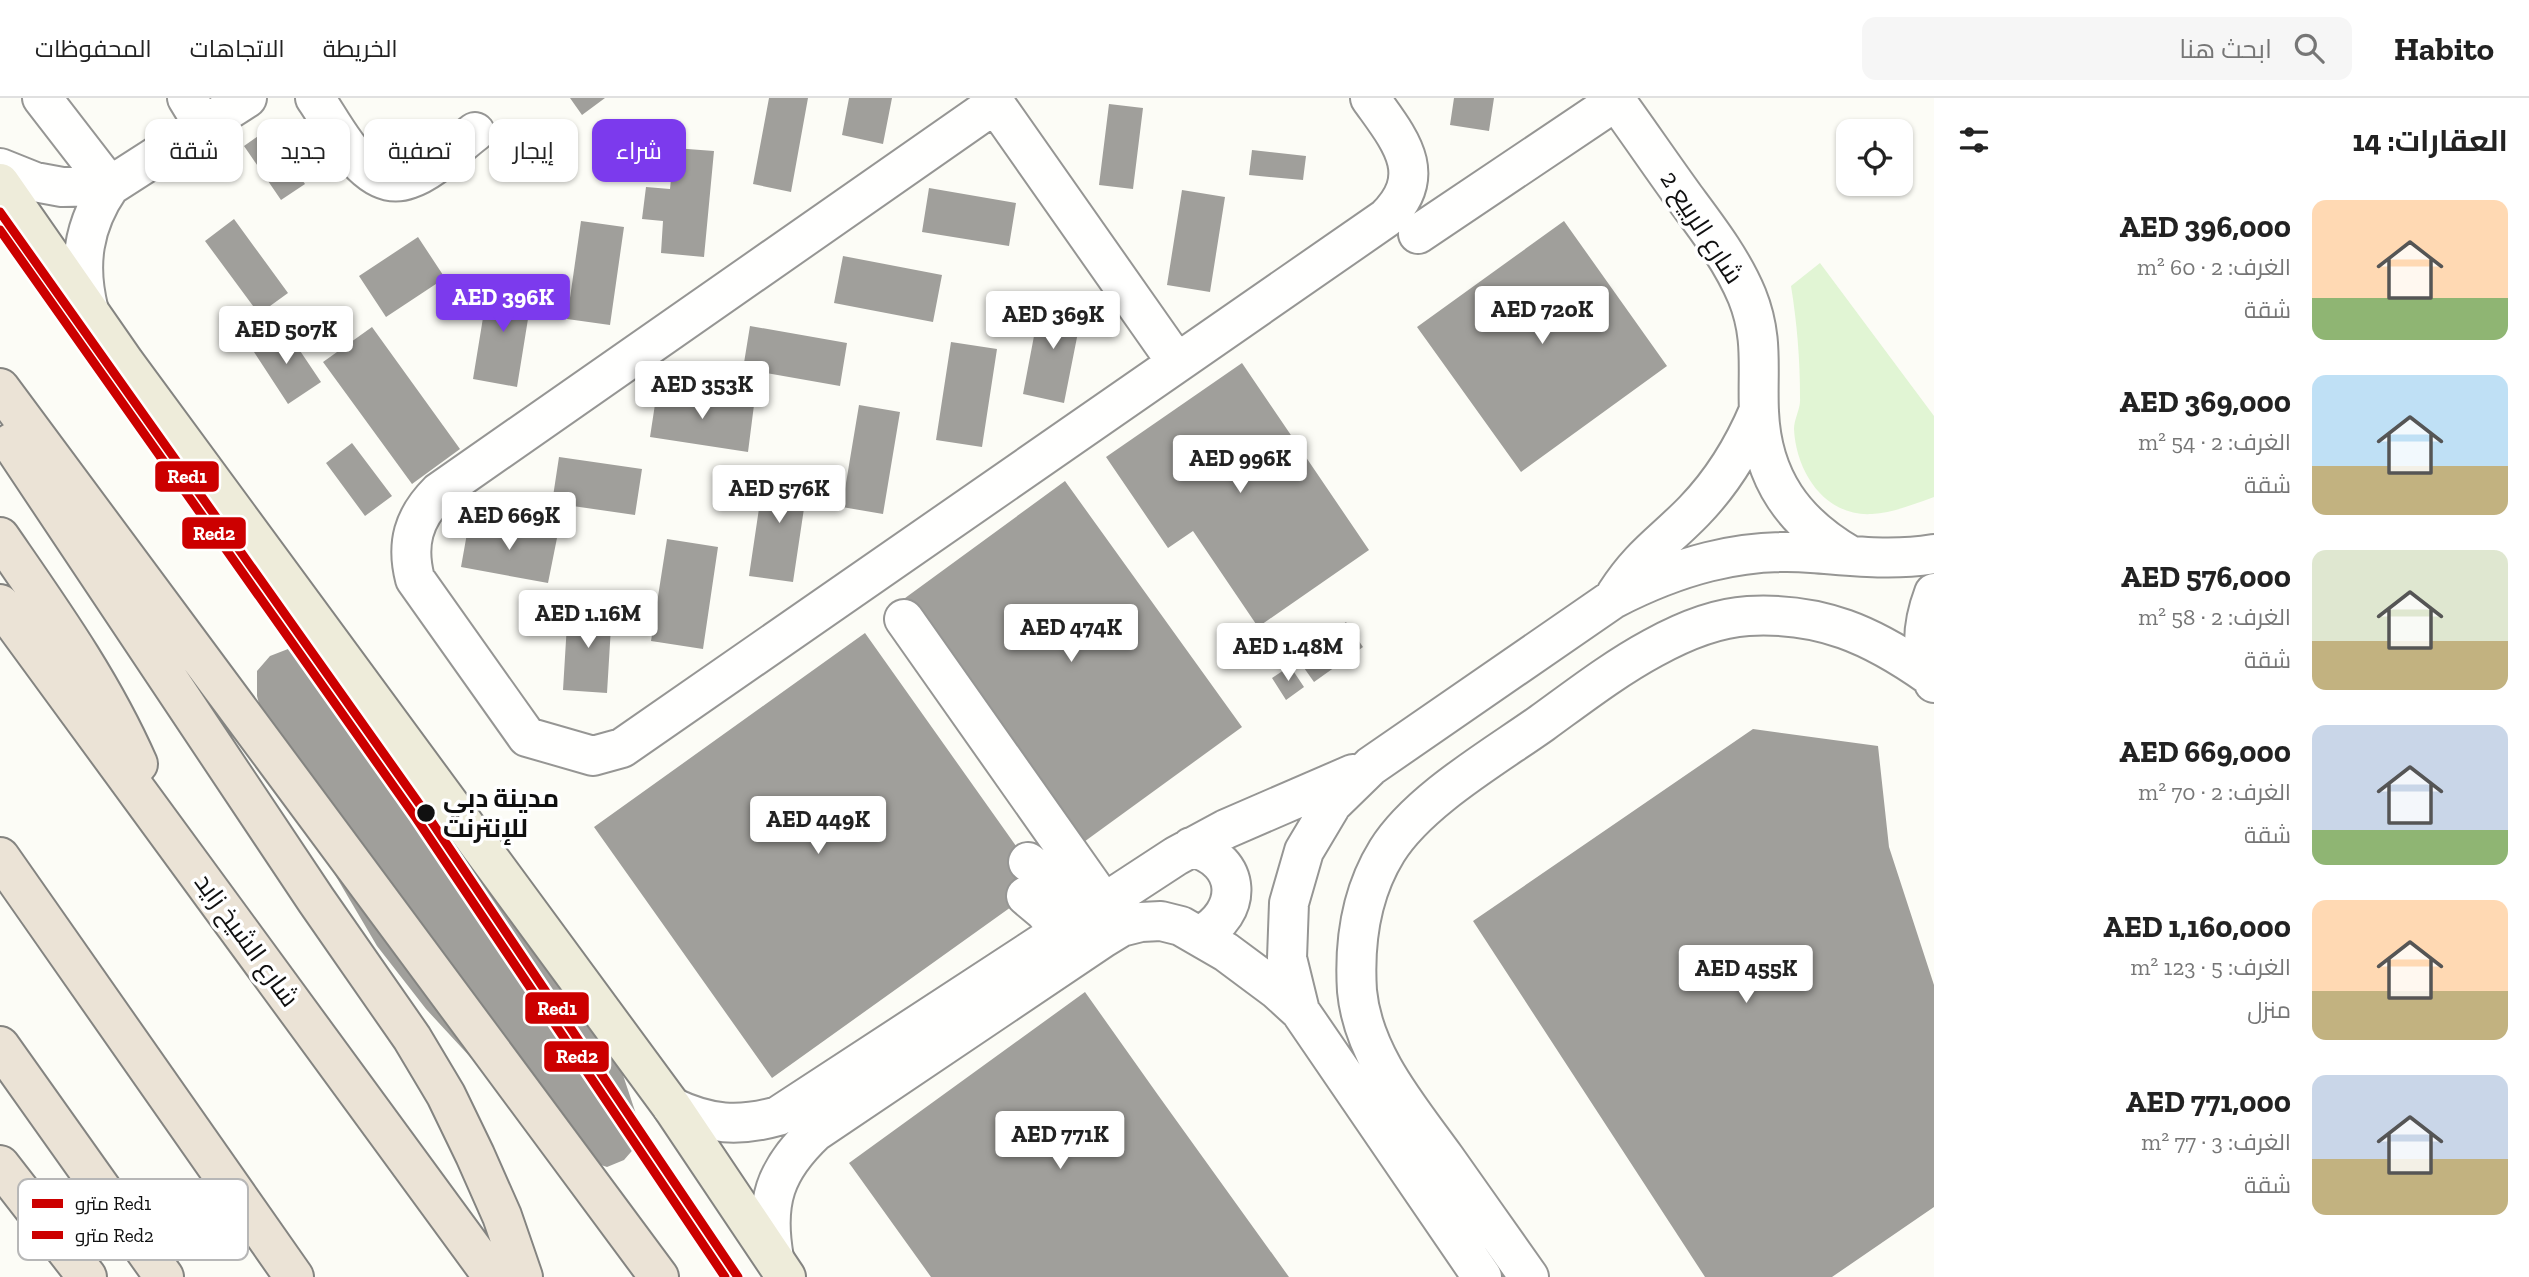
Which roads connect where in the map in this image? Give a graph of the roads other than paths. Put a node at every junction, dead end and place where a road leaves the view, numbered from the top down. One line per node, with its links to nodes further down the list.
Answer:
1 (43, 98): 10 (street)
2 (247, 98): 7 (street)
3 (314, 98): 8 (street)
4 (1370, 98): 14 (street)
5 (1615, 99): 12 (street); 16 (street, شارع الربيع 2)
6 (993, 101): 14 (street); 14 (street)
7 (195, 112): 10 (street)
8 (364, 166)
9 (0, 168): 10 (street)
10 (119, 181): 13 (street)
11 (0, 183): 13 (main road)
12 (1419, 234)
13 (89, 310): 35 (main road)
14 (1177, 363)
15 (0, 388): 49 (highway)
16 (1759, 410): 20 (street, شارع الربيع 2); 22 (street, شارع الربيع 2)
17 (0, 425): 48 (highway)
18 (0, 537): 27 (highway)
19 (1934, 554): 20 (street)
20 (1852, 557): 22 (street)
21 (1934, 593): 25 (street)
22 (1612, 600): 26 (street)
23 (0, 604): 27 (highway, شارع الشيخ زايد)
24 (904, 619): 31 (street)
25 (1932, 679): 51 (street)
26 (1371, 766): 28 (street); 33 (street)
27 (157, 818): 47 (highway, شارع الشيخ زايد)
28 (1191, 847): 31 (street); 32 (street)
29 (0, 858): 38 (highway)
30 (1027, 879): 31 (street)
31 (1083, 917): 35 (street)
32 (1199, 936): 33 (street); 43 (street)
33 (1300, 1011): 50 (street)
34 (0, 1046): 37 (highway)
35 (672, 1107): 43 (main road)
36 (0, 1165): 39 (highway)
37 (94, 1179)
38 (225, 1179)
39 (18, 1188)
40 (248, 1211): 46 (highway)
41 (74, 1260): 44 (highway)
42 (152, 1260): 45 (highway)
43 (780, 1267)
44 (87, 1277)
45 (164, 1277)
46 (294, 1277)
47 (493, 1277)
48 (523, 1277)
49 (659, 1277)
50 (1482, 1277)
51 (1529, 1277)

